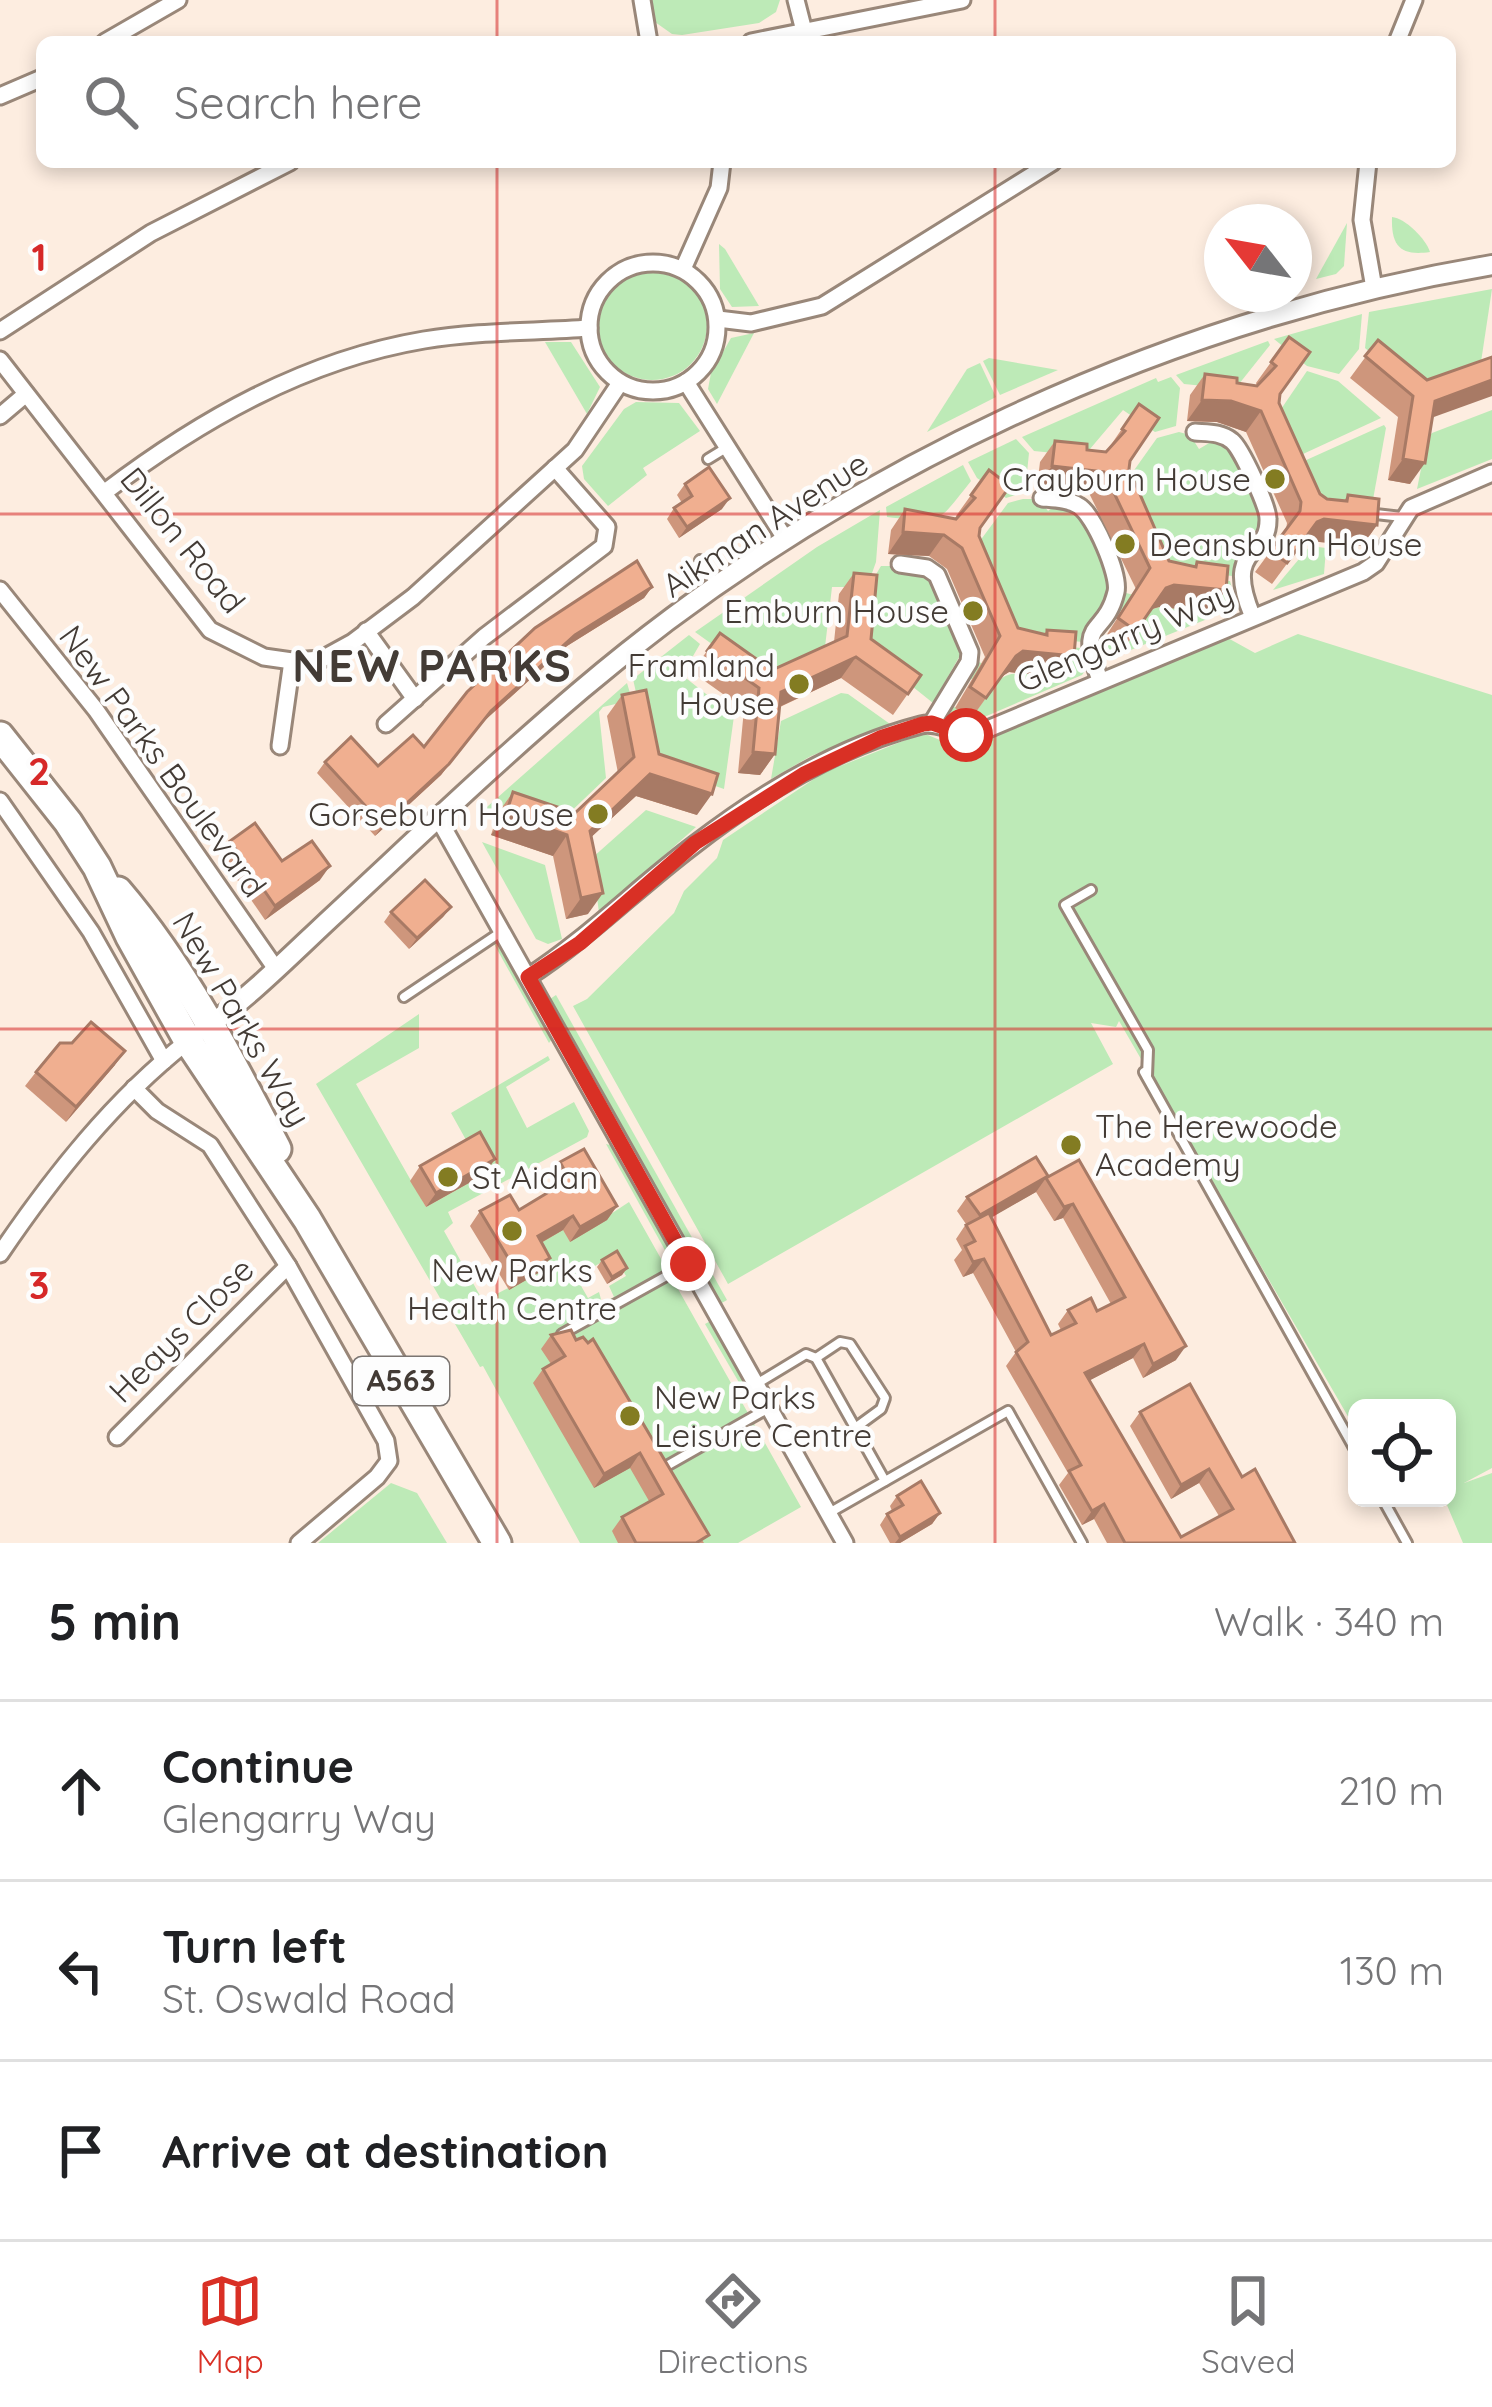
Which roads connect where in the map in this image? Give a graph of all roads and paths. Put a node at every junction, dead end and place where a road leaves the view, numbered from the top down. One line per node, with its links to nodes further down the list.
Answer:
1 (178, 0): 7 (street)
2 (642, 0): 8 (street)
3 (796, 0): 6 (street)
4 (962, 0): 6 (street)
5 (1414, 0): 10 (street)
6 (804, 31): 9 (street)
7 (115, 36)
8 (648, 36)
9 (780, 36)
10 (1399, 36)
11 (36, 81): 12 (street)
12 (0, 96)
13 (278, 168): 22 (street)
14 (721, 168): 18 (street)
15 (1043, 168): 20 (street)
16 (1367, 168): 19 (street)
17 (1492, 265): 19 (street, Aikman Avenue)
18 (683, 269): 20 (street); 21 (street)
19 (1374, 288): 38 (street, Aikman Avenue)
20 (718, 319): 25 (street)
21 (589, 328): 24 (street); 33 (street)
22 (0, 331)
23 (0, 360): 26 (street, Dillon Road)
24 (620, 382): 25 (street); 31 (street)
25 (686, 382): 29 (street)
26 (26, 394): 27 (street); 33 (street, Dillon Road)
27 (0, 416)
28 (1195, 432): 43 (street)
29 (726, 448): 30 (lane); 38 (street)
30 (708, 459)
31 (555, 468): 44 (street); 47 (street)
32 (1488, 474): 34 (street); 37 (street, Glengarry Way)
33 (105, 491): 45 (street, Dillon Road)
34 (1491, 494)
35 (1042, 498): 46 (street)
36 (1353, 511): 37 (lane)
37 (1402, 517): 43 (street, Glengarry Way)
38 (786, 540): 41 (street, Aikman Avenue)
39 (700, 560): 41 (lane)
40 (900, 564): 48 (street)
41 (718, 587): 53 (street, Aikman Avenue)
42 (0, 590): 56 (street, New Parks Boulevard)
43 (1252, 615): 46 (street, Glengarry Way)
44 (366, 631): 45 (street); 47 (street)
45 (292, 661): 51 (street)
46 (1100, 680): 48 (street, Glengarry Way)
47 (415, 699): 49 (street)
48 (932, 723): 57 (street, Glengarry Way)
49 (386, 724)
50 (0, 736): 59 (highway, New Parks Way / A563)
51 (280, 746)
52 (0, 801): 60 (street)
53 (438, 818): 55 (street); 56 (street, Aikman Avenue)
54 (1091, 890): 71 (lane)
55 (502, 931): 57 (street); 58 (lane)
56 (276, 969): 59 (street, Aikman Avenue)
57 (528, 977): 63 (street)
58 (404, 998)
59 (199, 1033): 60 (street); 77 (highway, New Parks Way / A563)
60 (164, 1061): 61 (street)
61 (134, 1088): 62 (street); 64 (street)
62 (0, 1254)
63 (688, 1264): 65 (lane); 67 (street)
64 (288, 1266): 70 (street, Heays Close); 76 (street)
65 (556, 1338)
66 (816, 1358): 67 (lane); 69 (lane); 69 (lane)
67 (754, 1385): 68 (street)
68 (766, 1409): 72 (lane); 75 (street)
69 (854, 1429): 73 (lane)
70 (117, 1437)
71 (1348, 1437)
72 (663, 1468)
73 (885, 1481): 75 (lane); 79 (lane)
74 (1387, 1507): 80 (lane)
75 (828, 1514): 78 (street)
76 (299, 1543)
77 (497, 1543)
78 (845, 1543)
79 (1082, 1543)
80 (1407, 1543)

